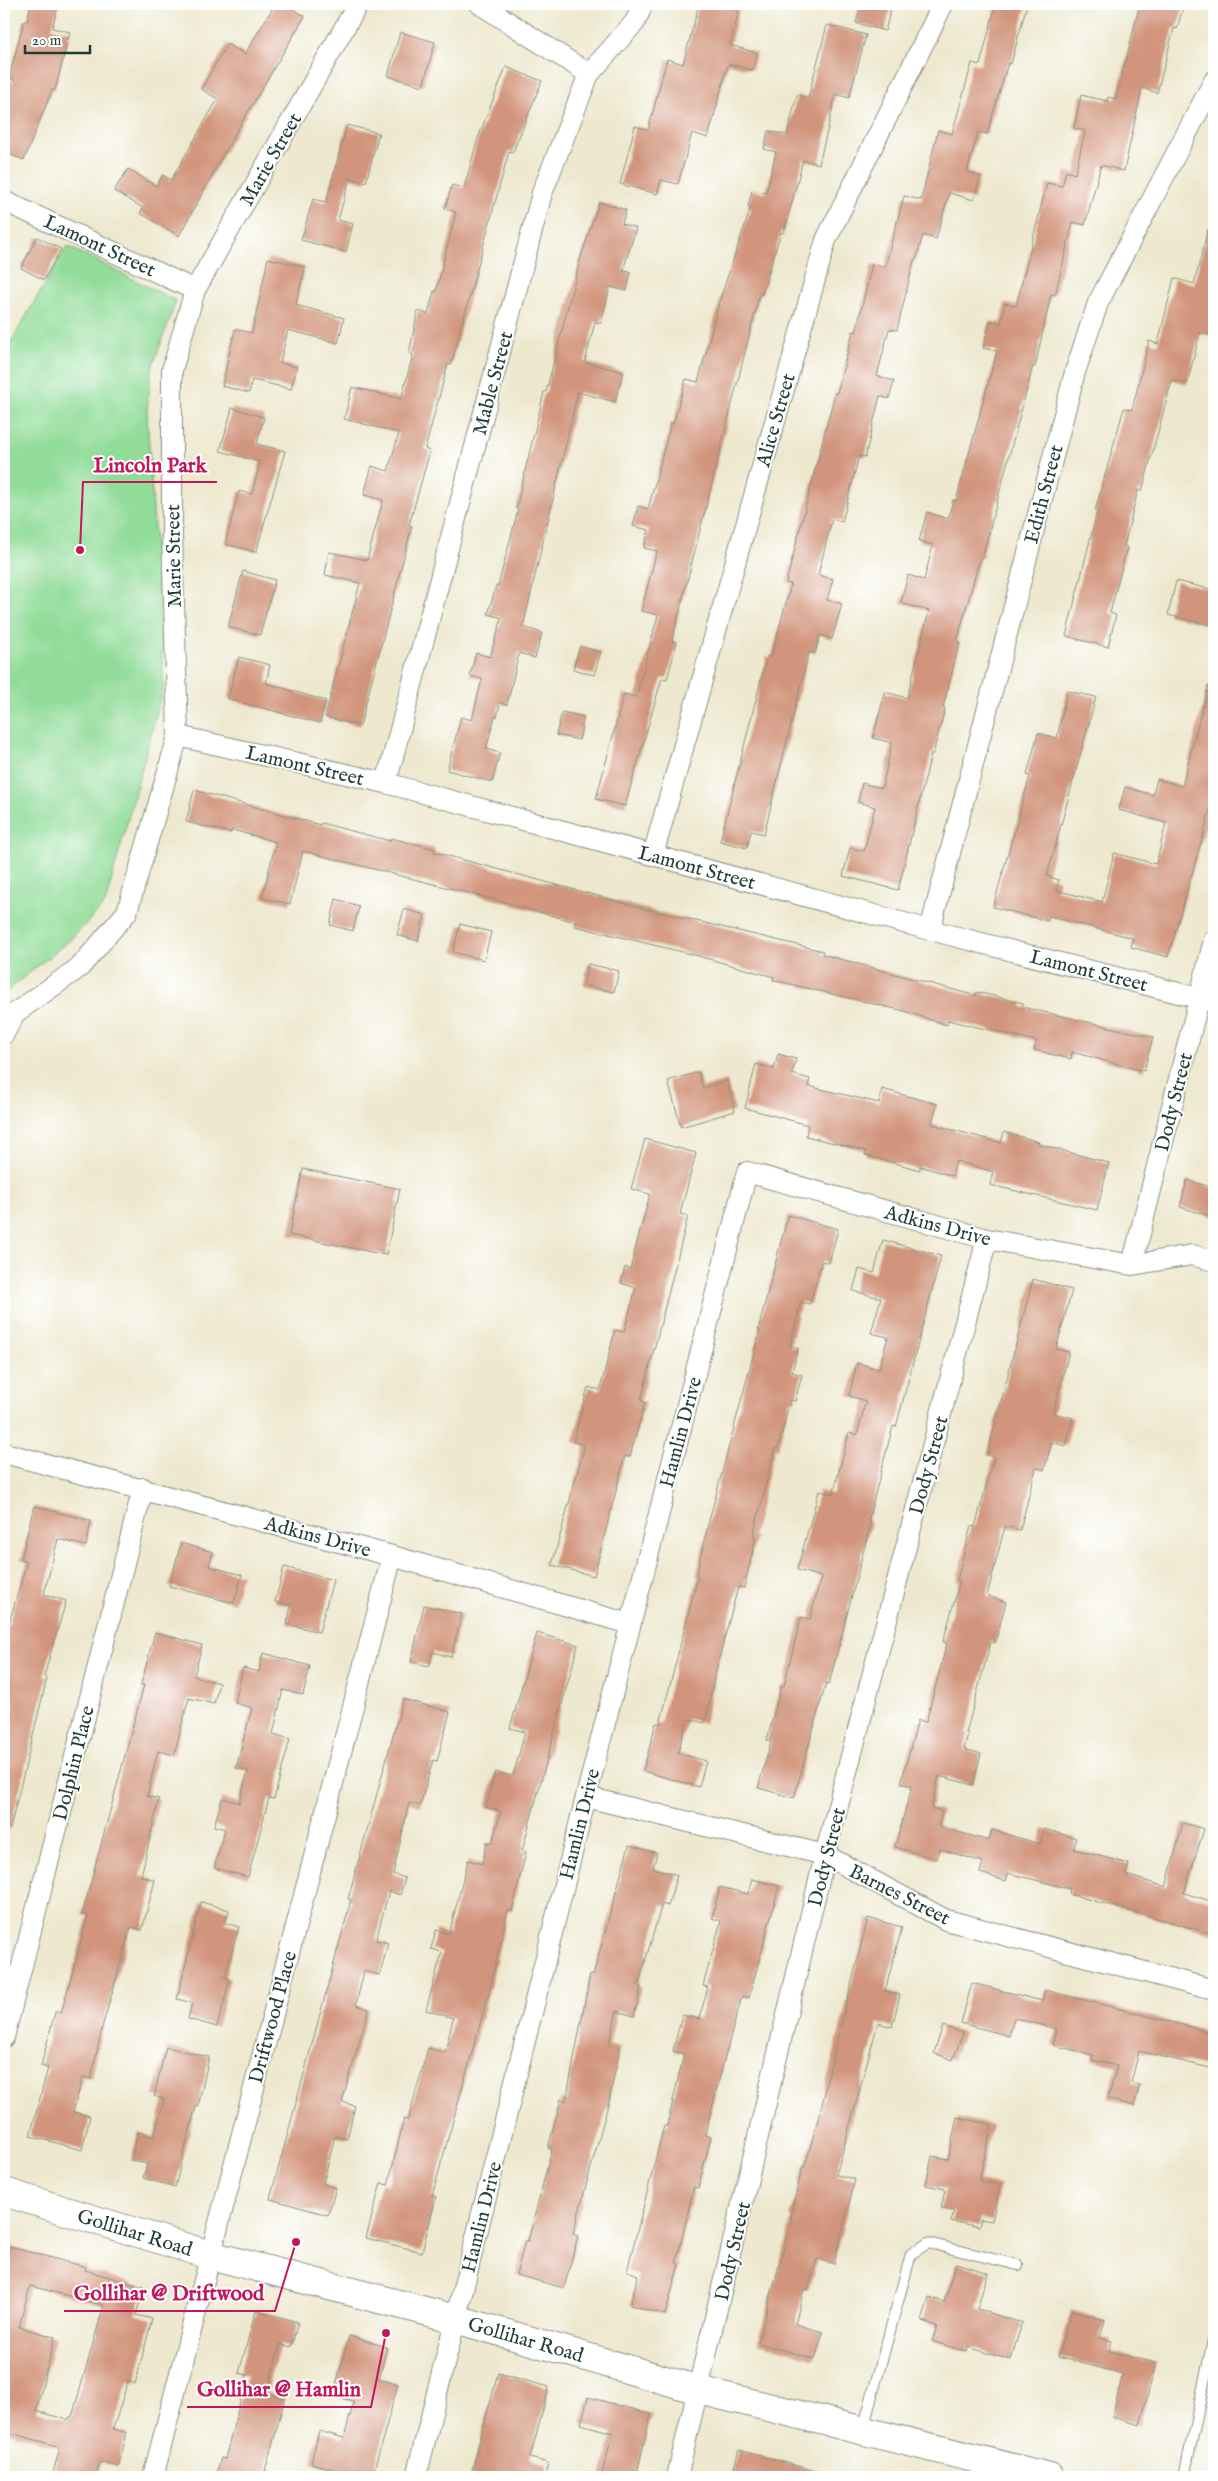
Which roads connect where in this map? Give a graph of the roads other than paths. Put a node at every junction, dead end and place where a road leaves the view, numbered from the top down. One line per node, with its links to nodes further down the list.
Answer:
1 (358, 4): 8 (street, Marie Street)
2 (480, 4): 5 (street)
3 (643, 4): 5 (street, Mable Street)
4 (943, 4): 11 (street, Alice Street)
5 (589, 74): 10 (street, Mable Street)
6 (1214, 81): 12 (street, Edith Street)
7 (4, 201): 8 (street, Lamont Street)
8 (195, 290): 9 (street, Marie Street)
9 (178, 736): 10 (street, Lamont Street); 15 (street, Marie Street)
10 (386, 783): 11 (street, Lamont Street)
11 (653, 855): 12 (street, Lamont Street)
12 (930, 930): 14 (street, Lamont Street)
13 (1214, 940): 14 (street, Dody Street)
14 (1206, 1000): 19 (street, Dody Street)
15 (4, 1034)
16 (747, 1172): 17 (street, Adkins Drive); 23 (street, Hamlin Drive)
17 (987, 1239): 19 (street, Adkins Drive); 25 (street, Dody Street)
18 (1214, 1261): 19 (street, Adkins Drive)
19 (1132, 1265)
20 (4, 1453): 21 (street, Adkins Drive)
21 (143, 1488): 22 (street, Adkins Drive); 27 (street, Dolphin Place)
22 (392, 1556): 23 (street, Adkins Drive); 29 (street, Driftwood Place)
23 (630, 1624): 24 (street, Hamlin Drive)
24 (586, 1797): 25 (street, Barnes Street); 31 (street, Hamlin Drive)
25 (825, 1855): 26 (street, Barnes Street); 33 (street, Dody Street)
26 (1214, 1990)
27 (4, 2037)
28 (4, 2192): 29 (main road, Gollihar Road)
29 (210, 2256): 31 (main road, Gollihar Road); 35 (street, Driftwood Place)
30 (1018, 2265): 34 (lane)
31 (456, 2319): 33 (main road, Gollihar Road); 36 (street, Hamlin Drive)
32 (1213, 2340): 39 (lane)
33 (699, 2390): 34 (main road, Gollihar Road); 37 (street, Dody Street)
34 (863, 2430): 38 (main road, Gollihar Road)
35 (153, 2477)
36 (416, 2477)
37 (677, 2477)
38 (1050, 2477)
39 (1184, 2477)

